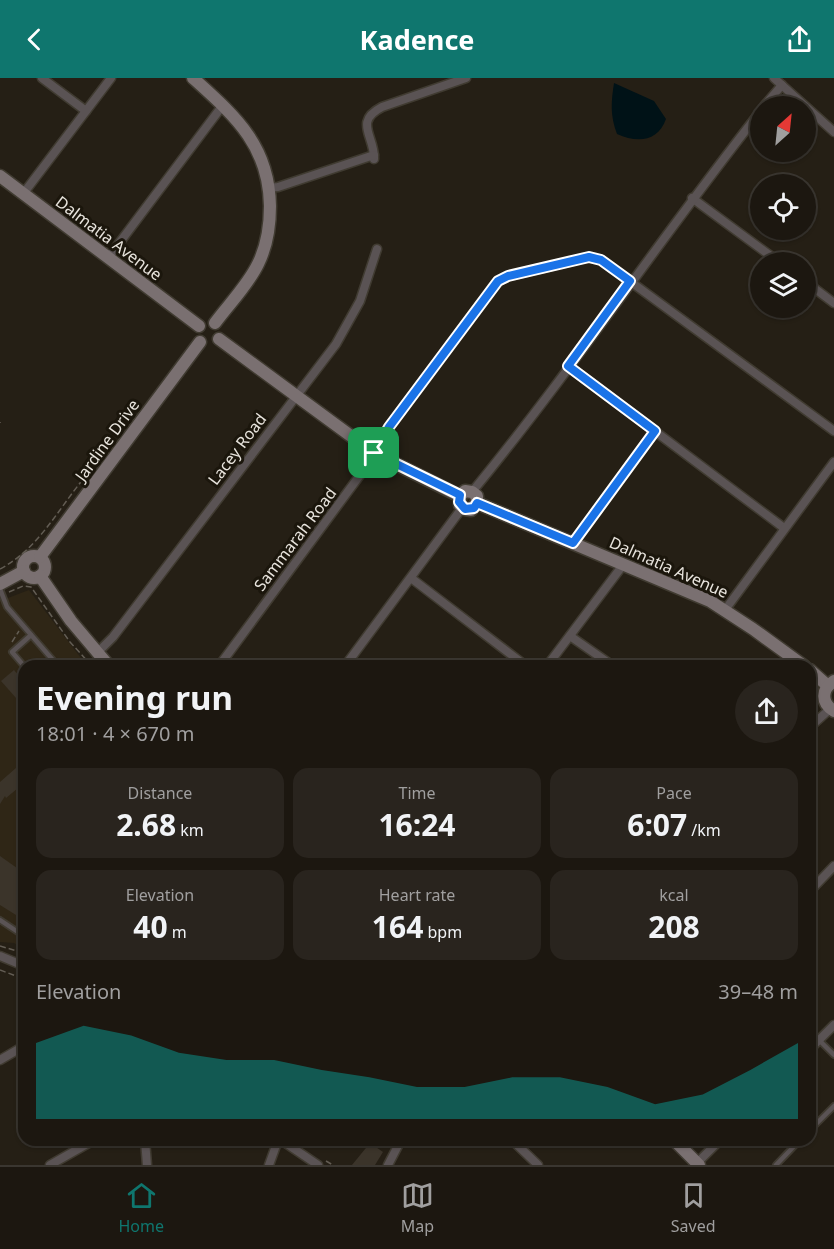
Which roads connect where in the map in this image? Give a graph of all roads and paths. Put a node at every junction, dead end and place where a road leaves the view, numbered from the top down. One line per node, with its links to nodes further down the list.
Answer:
1 (42, 78): 9 (street)
2 (111, 78): 9 (street)
3 (193, 78): 8 (street)
4 (466, 78): 13 (street)
5 (774, 78): 6 (street)
6 (782, 85): 7 (street); 11 (street)
7 (773, 96)
8 (223, 105): 13 (street); 18 (street)
9 (86, 111): 14 (street)
10 (750, 124): 15 (street)
11 (834, 132)
12 (0, 177): 14 (street, Dalmatia Avenue)
13 (269, 188): 22 (street)
14 (23, 194): 18 (street, Dalmatia Avenue)
15 (692, 198): 17 (street); 19 (street)
16 (376, 249): 27 (street, Lacey Road)
17 (765, 252)
18 (108, 258): 23 (street, Dalmatia Avenue)
19 (630, 281): 26 (street); 29 (street, Sammarah Road); 30 (street, Sammarah Road)
20 (816, 290): 21 (street)
21 (834, 303)
22 (215, 323): 23 (street); 24 (street)
23 (199, 326): 25 (street)
24 (219, 339): 25 (street); 27 (street, Dalmatia Avenue)
25 (200, 342): 36 (street, Jardine Drive)
26 (568, 366): 28 (street); 33 (street)
27 (296, 396): 30 (street, Dalmatia Avenue); 49 (street, Lacey Road)
28 (655, 431): 34 (street); 35 (street)
29 (834, 431)
30 (374, 453): 33 (street, Dalmatia Avenue); 54 (street, Sammarah Road)
31 (834, 462): 34 (street)
32 (84, 478): 38 (path)
33 (468, 499): 35 (street, Dalmatia Avenue); 41 (street)
34 (784, 528): 44 (street)
35 (573, 543): 37 (street, Dalmatia Avenue)
36 (40, 557): 39 (street); 40 (street)
37 (623, 565): 44 (street, Dalmatia Avenue); 47 (street)
38 (0, 569)
39 (24, 572): 40 (street); 43 (street)
40 (40, 576): 49 (street)
41 (411, 578): 55 (street); 56 (street)
42 (0, 590): 43 (lane)
43 (1, 590): 46 (lane); 52 (path)
44 (725, 610): 59 (street, Dalmatia Avenue)
45 (14, 624): 48 (path)
46 (31, 635): 50 (lane); 51 (lane)
47 (570, 636): 57 (street); 58 (street)
48 (8, 647)
49 (97, 653): 53 (street)
50 (19, 660)
51 (53, 660)
52 (86, 660)
53 (103, 660)
54 (223, 660)
55 (350, 660)
56 (518, 660)
57 (552, 660)
58 (604, 660)
59 (796, 660)
60 (816, 674): 61 (street)
61 (831, 683): 62 (street)
62 (832, 710): 63 (street)
63 (816, 722)
64 (834, 866): 65 (street)
65 (816, 885)
66 (0, 920): 67 (lane)
67 (18, 932)
68 (0, 946): 69 (path)
69 (18, 951)
70 (0, 956): 71 (street)
71 (18, 964)
72 (0, 970): 73 (path)
73 (18, 977)
74 (834, 1025): 75 (street)
75 (819, 1040): 76 (street); 78 (lane)
76 (816, 1043)
77 (18, 1049): 79 (street)
78 (834, 1055)
79 (0, 1059)
80 (834, 1106): 81 (lane)
81 (816, 1124)
82 (83, 1146): 92 (street)
83 (145, 1146): 93 (street)
84 (277, 1146): 94 (street)
85 (288, 1146): 95 (street)
86 (398, 1146): 96 (street)
87 (518, 1146): 97 (street)
88 (680, 1146): 91 (street)
89 (714, 1146): 91 (street)
90 (794, 1146): 98 (lane)
91 (697, 1164)
92 (50, 1165)
93 (147, 1165)
94 (269, 1165)
95 (318, 1165)
96 (388, 1165)
97 (537, 1165)
98 (776, 1165)

